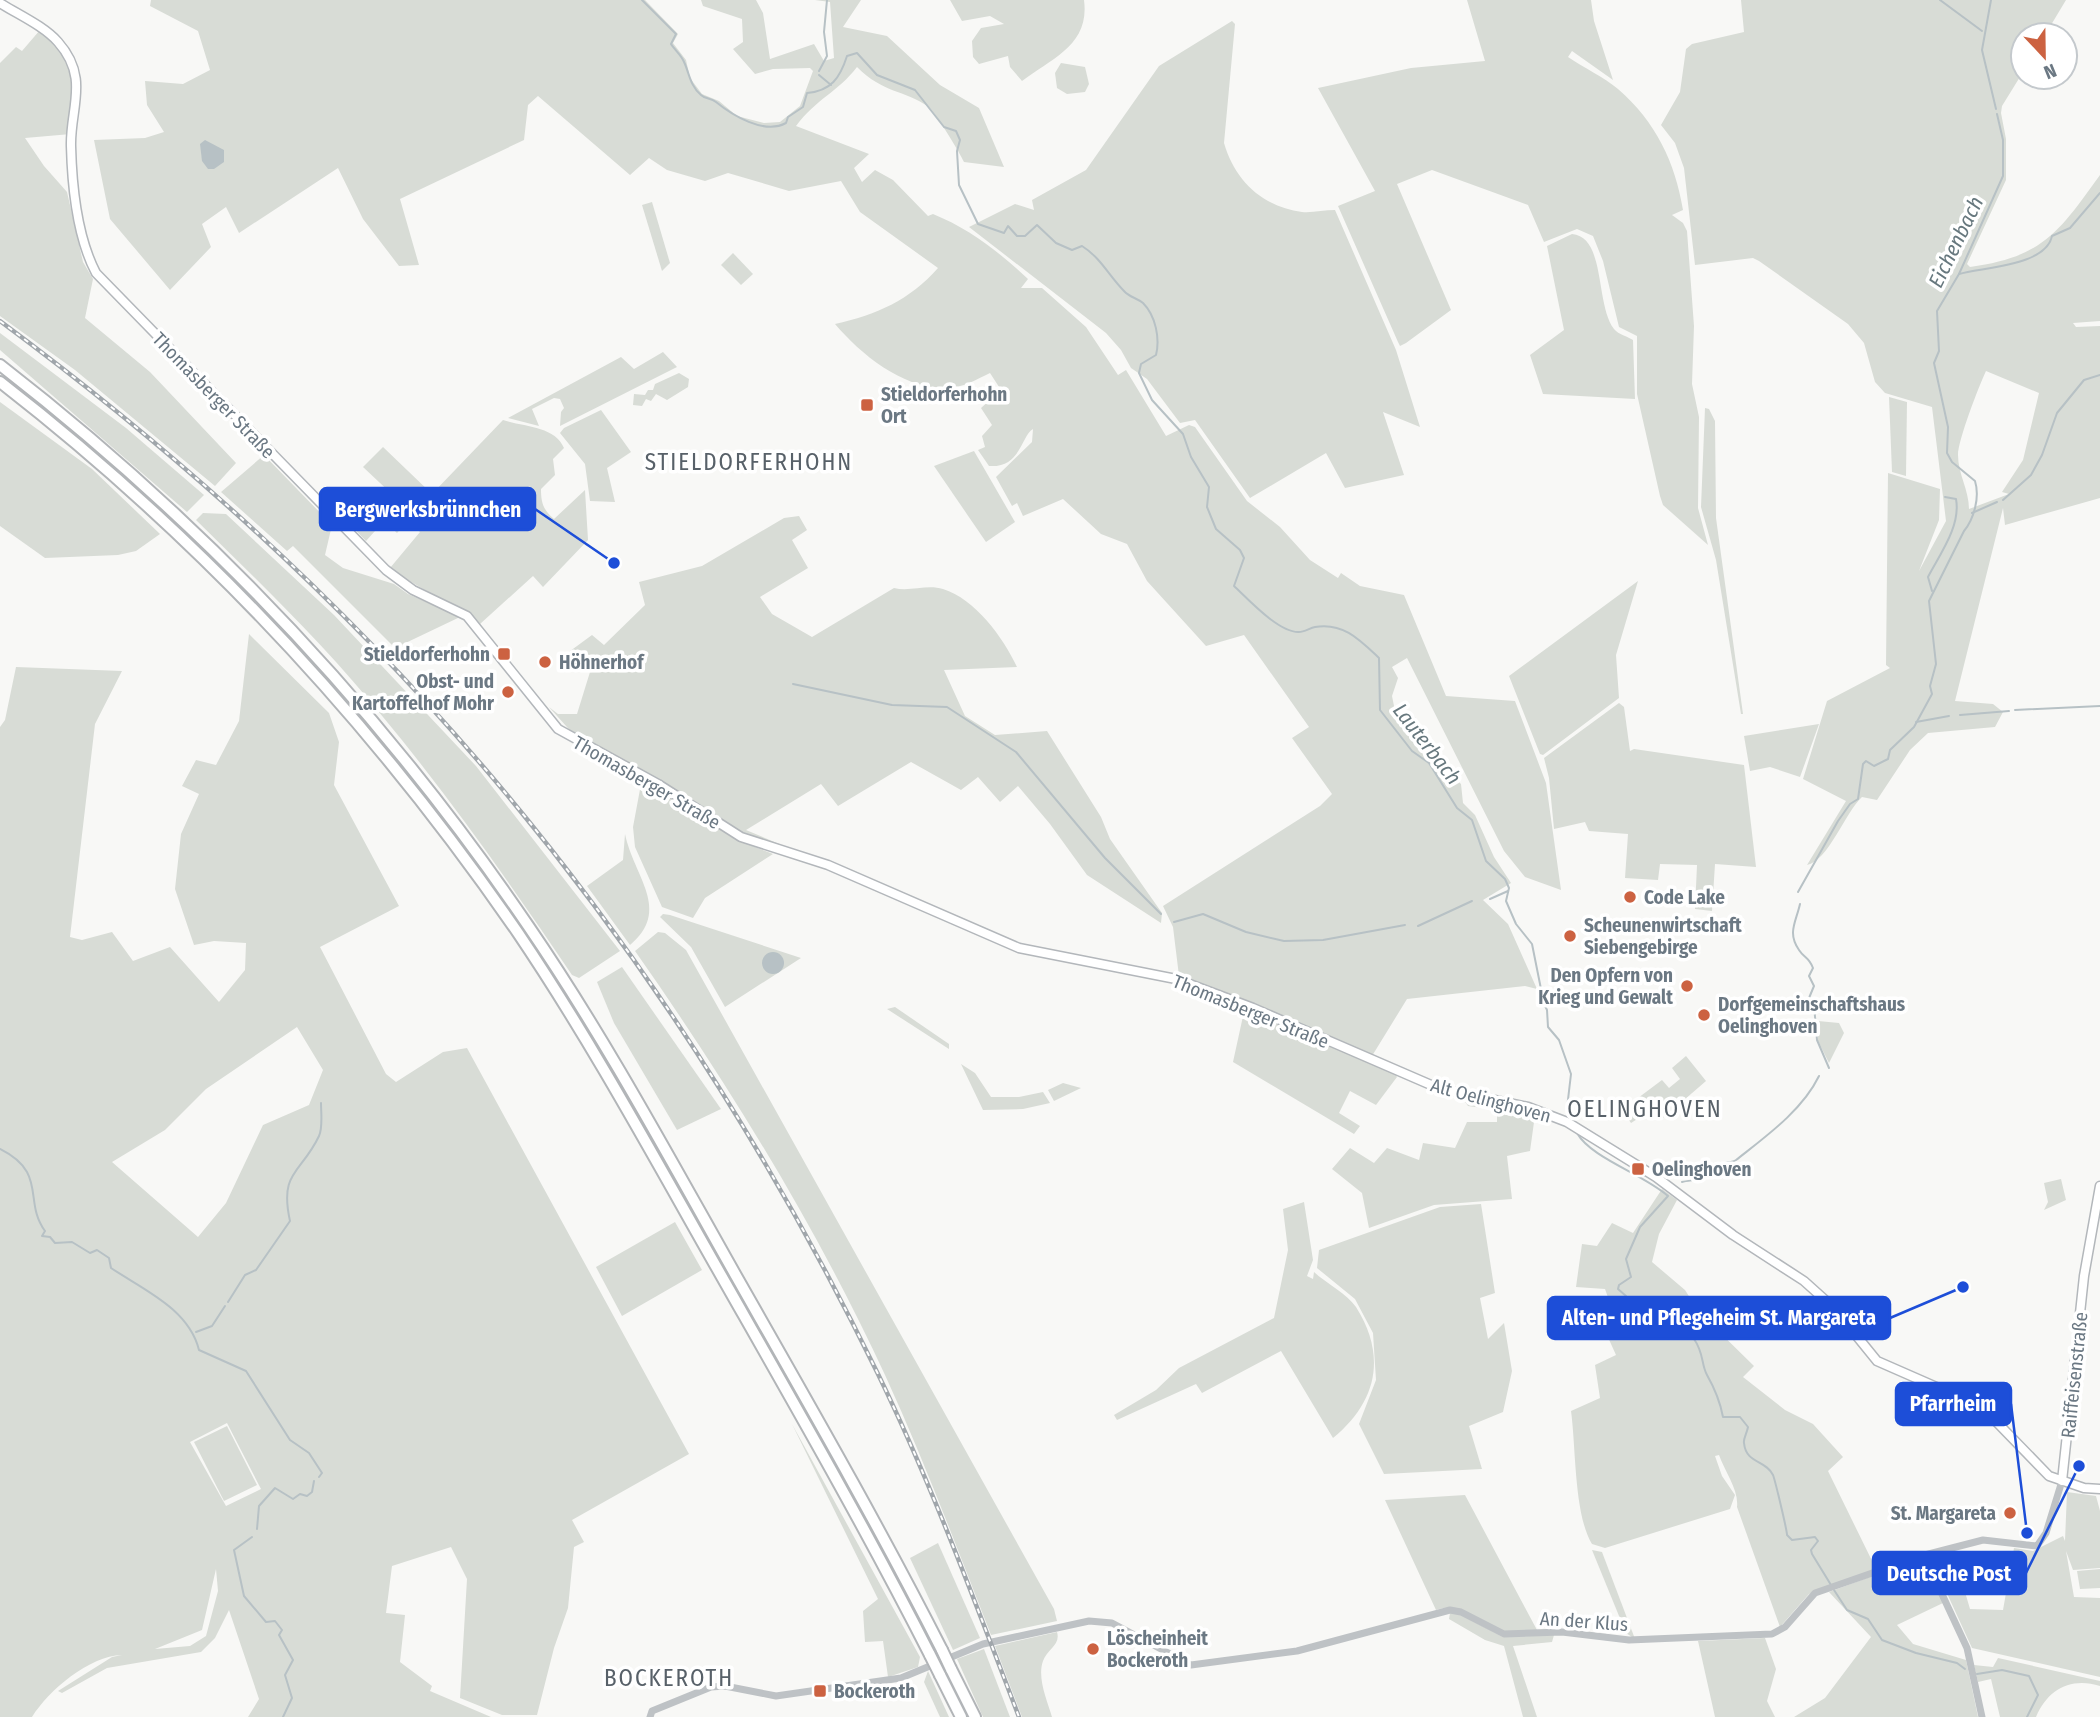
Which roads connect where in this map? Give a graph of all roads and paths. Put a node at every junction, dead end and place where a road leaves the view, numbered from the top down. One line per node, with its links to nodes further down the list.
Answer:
1 (0, 3): 4 (main road, Thomasberger Straße)
2 (0, 365): 11 (highway, bridge)
3 (0, 382): 10 (highway, bridge)
4 (1403, 1073): 6 (main road, Alt Oelinghoven)
5 (2100, 1186): 6 (main road, Raiffeisenstraße)
6 (2062, 1482): 7 (main road); 8 (street, An der Klus)
7 (2100, 1489)
8 (1928, 1556): 9 (street, An der Klus); 12 (street)
9 (650, 1717)
10 (961, 1717)
11 (975, 1717)
12 (1982, 1717)

